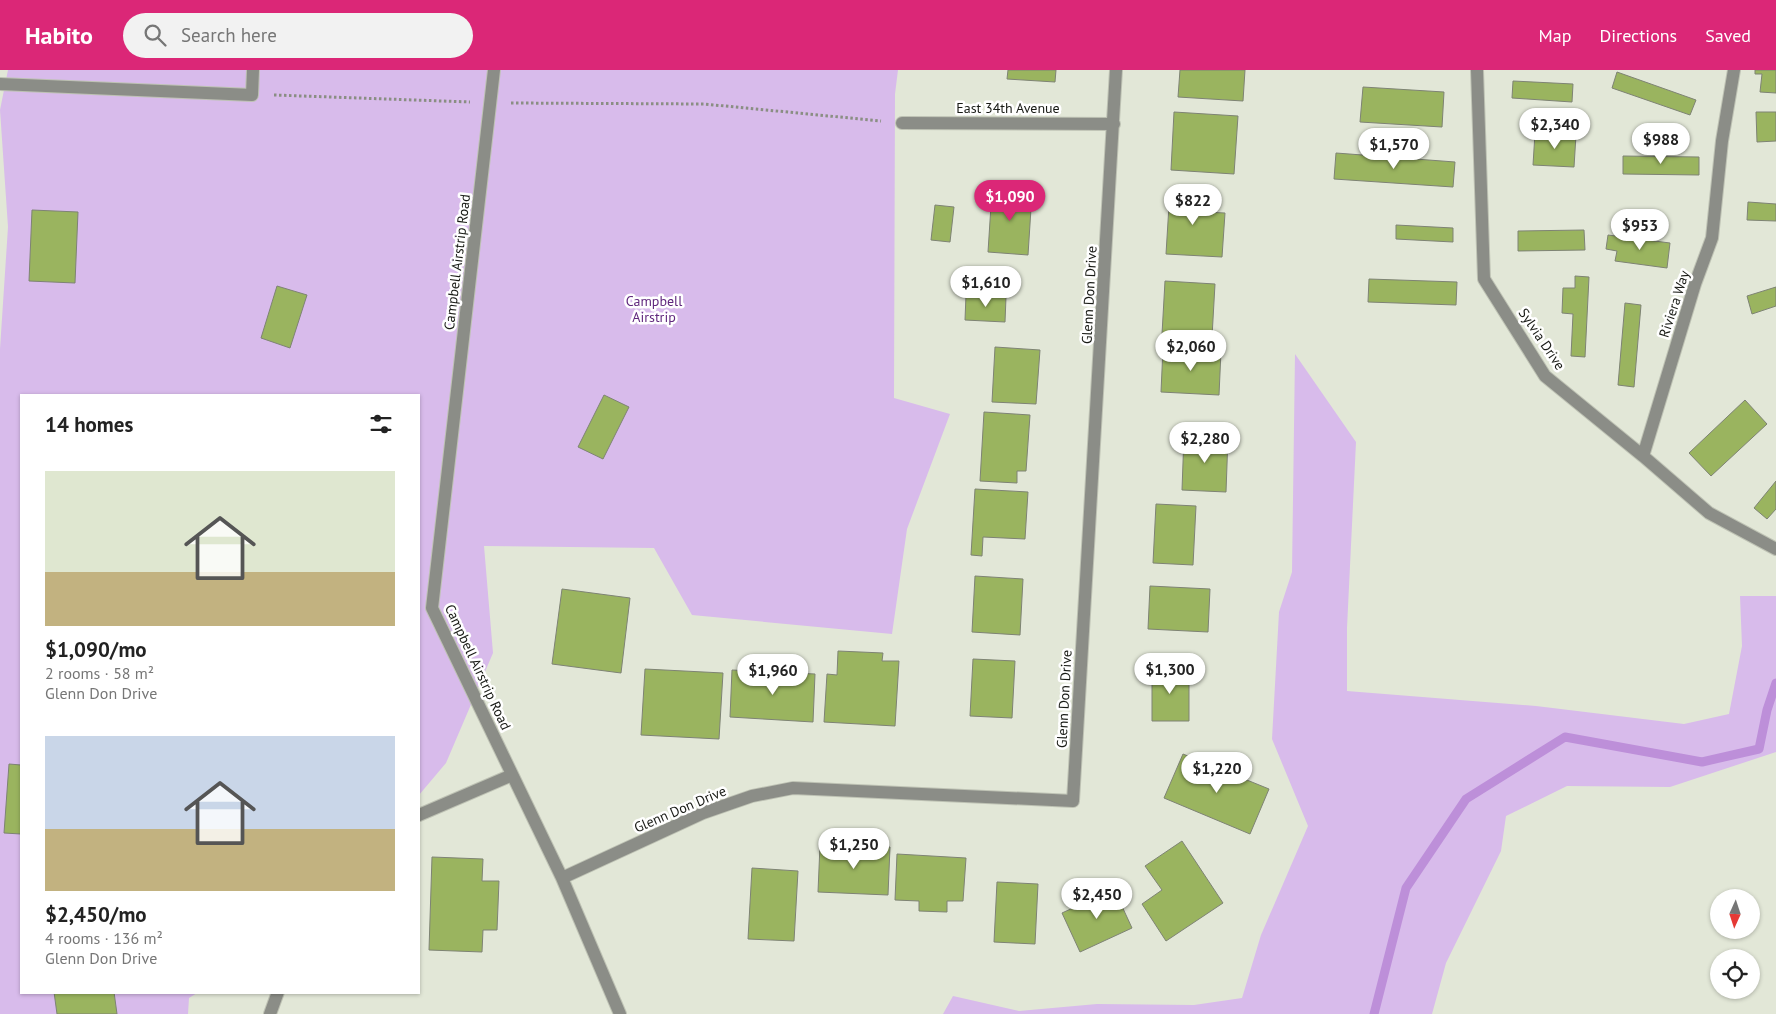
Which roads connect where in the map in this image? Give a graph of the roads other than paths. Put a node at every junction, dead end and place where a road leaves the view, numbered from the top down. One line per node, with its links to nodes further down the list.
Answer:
1 (253, 70): 6 (street)
2 (494, 70): 11 (street, Campbell Airstrip Road)
3 (1116, 70): 8 (street, Glenn Don Drive)
4 (1477, 70): 9 (street, Sylvia Drive)
5 (1734, 70): 9 (street, Riviera Way)
6 (0, 84)
7 (902, 123): 8 (street, East 34th Avenue)
8 (1114, 124): 13 (street, Glenn Don Drive)
9 (1643, 456): 10 (street, Sylvia Drive)
10 (1776, 549)
11 (512, 774): 12 (street); 13 (street, Campbell Airstrip Road)
12 (420, 816)
13 (562, 878): 16 (street, Campbell Airstrip Road)
14 (277, 994): 15 (street)
15 (270, 1014)
16 (620, 1014)

